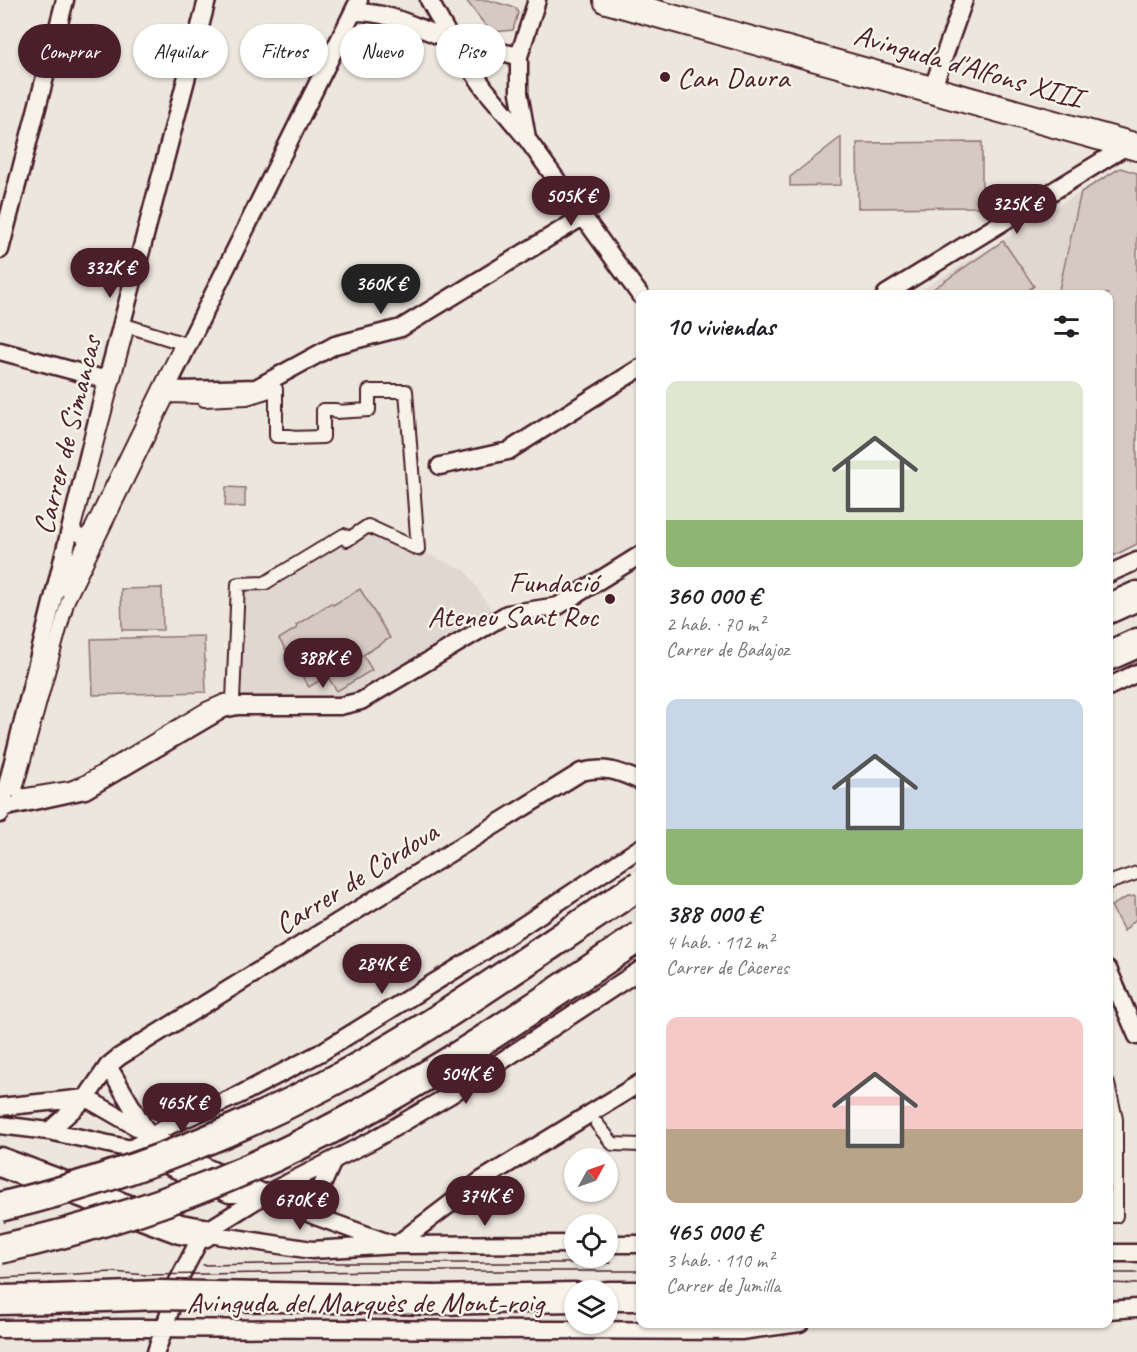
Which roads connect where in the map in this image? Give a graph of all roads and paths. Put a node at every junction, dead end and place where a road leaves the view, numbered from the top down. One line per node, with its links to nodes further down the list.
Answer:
1 (65, 0): 17 (street)
2 (207, 0): 23 (street, Carrer de Simancas)
3 (429, 0): 8 (street)
4 (537, 0): 11 (street)
5 (607, 0): 13 (main road, Avinguda d'Alfons XIII)
6 (964, 0): 13 (street)
7 (356, 6): 9 (street); 24 (street)
8 (443, 24)
9 (436, 33)
10 (506, 53): 11 (street)
11 (519, 56): 14 (street)
12 (478, 78): 14 (street)
13 (932, 90): 15 (main road, Avinguda d'Alfons XIII)
14 (527, 139): 16 (street)
15 (1133, 146): 19 (street)
16 (584, 216): 18 (street); 24 (street)
17 (0, 250)
18 (636, 290)
19 (893, 290)
20 (128, 326): 20 (street)
21 (0, 351): 23 (street)
22 (636, 370): 25 (street)
23 (107, 380): 31 (street, Carrer de Simancas)
24 (166, 388): 31 (street)
25 (441, 466)
26 (636, 557): 38 (street)
27 (1137, 561): 28 (street)
28 (1113, 572)
29 (1137, 596): 30 (highway)
30 (1113, 607)
31 (52, 609): 38 (street, Carrer de Simancas)
32 (1137, 643): 33 (highway)
33 (1113, 655)
34 (1137, 673): 35 (street)
35 (1113, 685)
36 (636, 779): 47 (street, Carrer de Còrdova)
37 (16, 789): 37 (street)
38 (1, 811)
39 (636, 851): 55 (street)
40 (1137, 873): 41 (street)
41 (1113, 881)
42 (636, 888): 61 (highway, bridge)
43 (636, 939): 69 (highway, bridge)
44 (636, 973): 58 (street)
45 (1113, 980): 46 (street)
46 (1137, 1036)
47 (108, 1066): 49 (street, Carrer de Còrdova); 55 (street)
48 (636, 1085): 68 (street)
49 (86, 1098): 51 (street); 54 (street, Carrer de Còrdova); 55 (street, Avinguda del Marquès de Mont-roig)
50 (1113, 1106): 62 (street)
51 (0, 1107)
52 (597, 1124): 56 (street)
53 (0, 1125): 54 (street, Avinguda del Marquès de Mont-roig)
54 (49, 1131): 57 (street, Avinguda del Marquès de Mont-roig)
55 (149, 1135): 57 (street); 60 (street, Avinguda del Marquès de Mont-roig)
56 (636, 1145)
57 (131, 1149): 60 (street, Avinguda del Marquès de Mont-roig)
58 (333, 1161): 60 (street); 63 (street)
59 (0, 1162): 64 (highway)
60 (266, 1194): 63 (street, Avinguda del Marquès de Mont-roig); 64 (street)
61 (0, 1207)
62 (1113, 1216)
63 (327, 1220): 68 (street, Avinguda del Marquès de Mont-roig)
64 (203, 1233): 68 (street, Avinguda del Marquès de Mont-roig); 72 (street)
65 (564, 1244): 68 (street, Avinguda del Marquès de Mont-roig)
66 (618, 1244): 67 (street)
67 (636, 1244)
68 (396, 1245)
69 (0, 1249)
70 (1113, 1253): 71 (street)
71 (1137, 1253)
72 (176, 1285)
73 (618, 1296): 74 (highway)
74 (636, 1296)
75 (564, 1297): 76 (highway, bridge)
76 (0, 1300)
77 (1137, 1308): 78 (street)
78 (1113, 1310)
79 (170, 1311): 80 (street)
80 (163, 1328): 81 (street, Avinguda del Marquès de Mont-roig); 82 (street, Avinguda del Marquès de Mont-roig); 83 (street)
81 (763, 1328)
82 (0, 1329)
83 (156, 1352)

